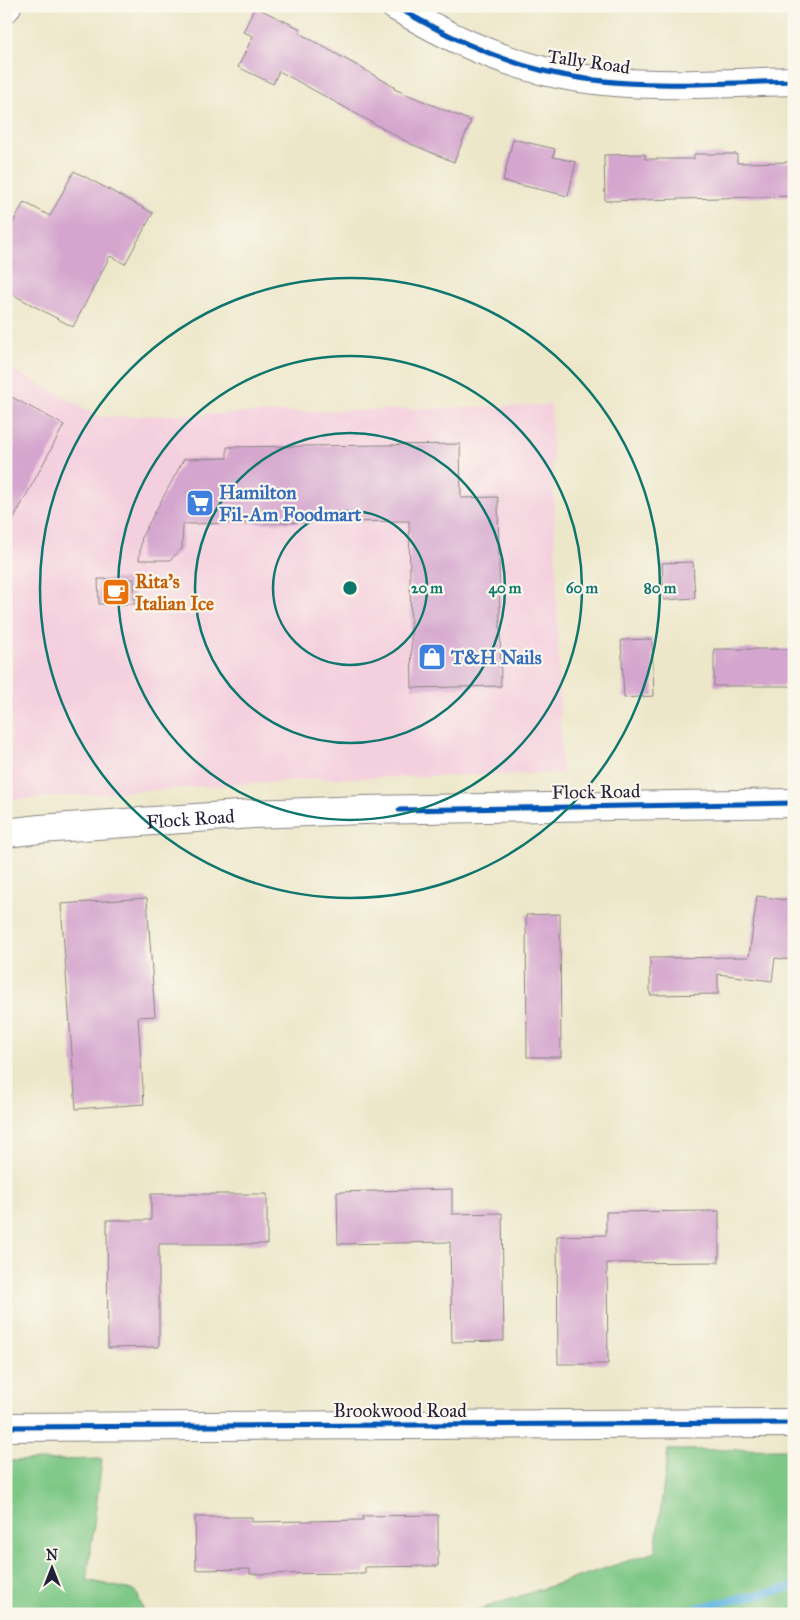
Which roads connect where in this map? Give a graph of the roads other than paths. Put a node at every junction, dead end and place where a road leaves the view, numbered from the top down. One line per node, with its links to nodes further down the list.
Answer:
1 (395, 6): 2 (street, Tally Road)
2 (794, 82)
3 (794, 803): 4 (street, Flock Road)
4 (6, 833)
5 (794, 1423): 6 (street, Brookwood Road)
6 (6, 1427)

